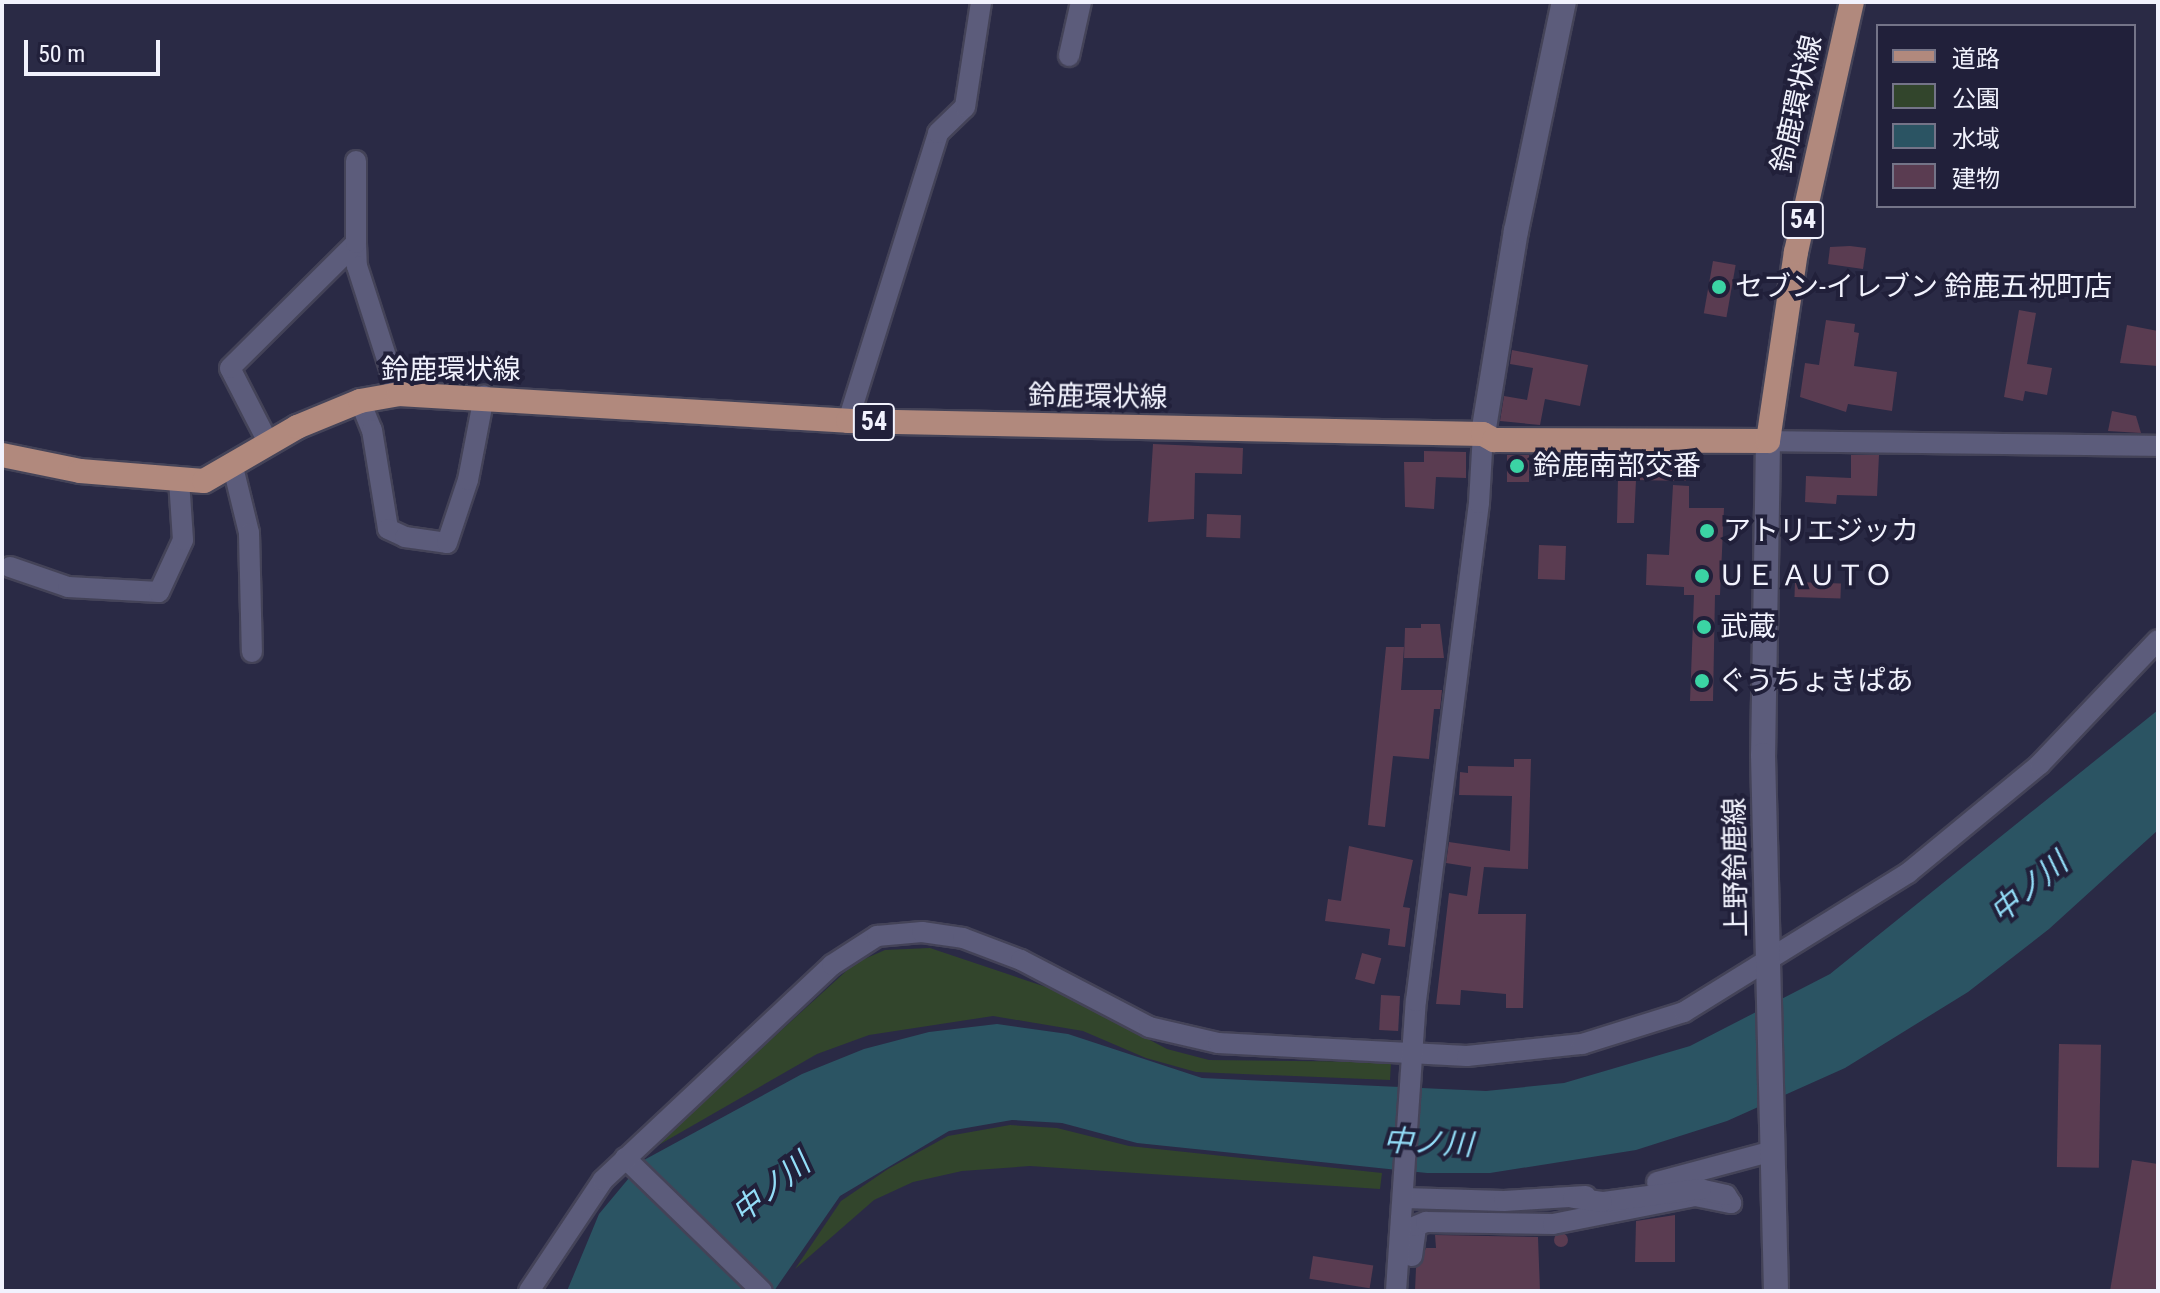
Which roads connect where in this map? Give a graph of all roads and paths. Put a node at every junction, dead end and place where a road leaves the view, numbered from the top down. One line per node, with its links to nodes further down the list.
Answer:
1 (981, 2): 11 (street)
2 (1081, 2): 5 (street)
3 (1564, 2): 12 (main road)
4 (1852, 2): 13 (main road, 鈴鹿環状線 / 54)
5 (1069, 56)
6 (356, 161): 7 (street)
7 (356, 243): 8 (street); 14 (street)
8 (398, 394): 9 (main road, 鈴鹿環状線 / 54); 10 (main road, 鈴鹿環状線 / 54)
9 (484, 396): 10 (street); 11 (main road, 鈴鹿環状線 / 54)
10 (360, 401): 14 (main road, 鈴鹿環状線 / 54)
11 (848, 421): 12 (main road, 鈴鹿環状線 / 54)
12 (1483, 434): 13 (main road, 鈴鹿環状線 / 54); 23 (street)
13 (1768, 441): 15 (street); 22 (main road, 上野鈴鹿線)
14 (269, 444): 17 (main road, 鈴鹿環状線 / 54)
15 (2158, 446)
16 (2, 455): 18 (main road, 鈴鹿環状線 / 54)
17 (232, 463): 18 (main road, 鈴鹿環状線 / 54); 21 (street)
18 (179, 479): 19 (street)
19 (10, 567)
20 (2158, 640): 22 (street)
21 (252, 652)
22 (1768, 967): 23 (street); 24 (main road, 上野鈴鹿線)
23 (1417, 1057): 25 (street); 26 (street)
24 (1773, 1151): 27 (street); 32 (main road, 上野鈴鹿線)
25 (625, 1158): 28 (street); 29 (street)
26 (1405, 1194): 27 (street); 30 (street)
27 (1573, 1198): 31 (street)
28 (529, 1291)
29 (762, 1291)
30 (1396, 1291)
31 (1409, 1291)
32 (1776, 1291)

